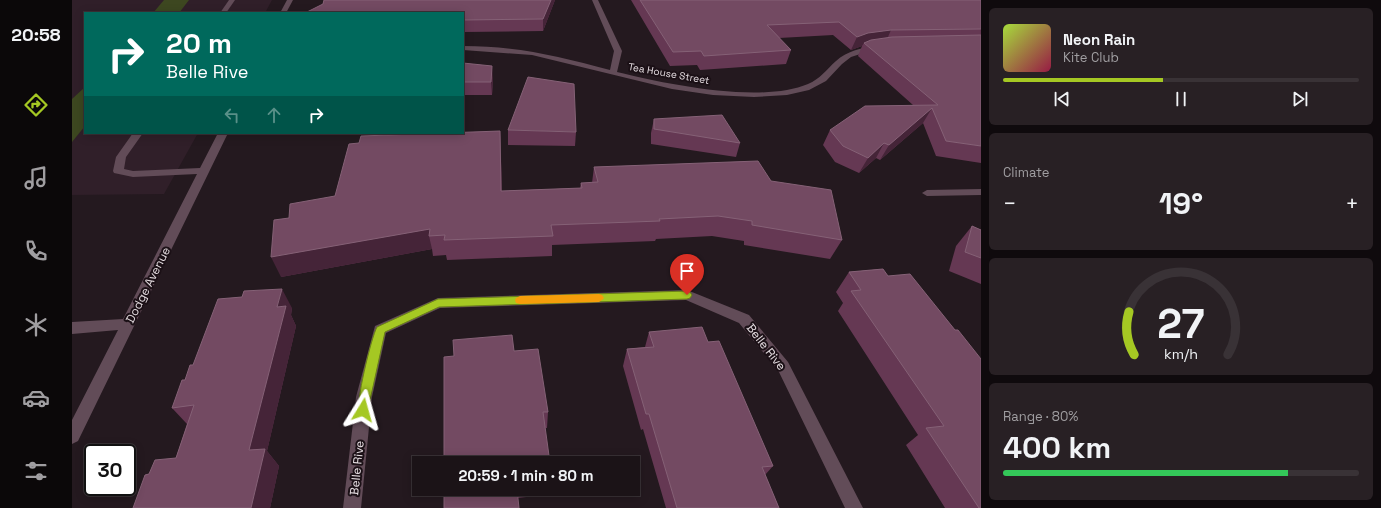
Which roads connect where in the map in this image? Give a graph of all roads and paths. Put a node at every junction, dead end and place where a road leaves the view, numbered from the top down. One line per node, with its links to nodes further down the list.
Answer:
1 (232, 0): 4 (street)
2 (290, 0): 5 (street)
3 (595, 0): 8 (street)
4 (224, 12)
5 (284, 12)
6 (885, 47): 8 (street, Tea House Street)
7 (464, 48): 8 (street, Tea House Street)
8 (613, 73)
9 (137, 134): 11 (street)
10 (222, 134): 11 (street, Dodge Avenue)
11 (204, 171): 14 (street, Dodge Avenue)
12 (981, 192): 13 (street)
13 (927, 193)
14 (128, 324): 15 (street); 16 (street, Dodge Avenue)
15 (72, 328)
16 (72, 436)
17 (352, 508): 18 (street, Belle Rive)
18 (854, 508)

